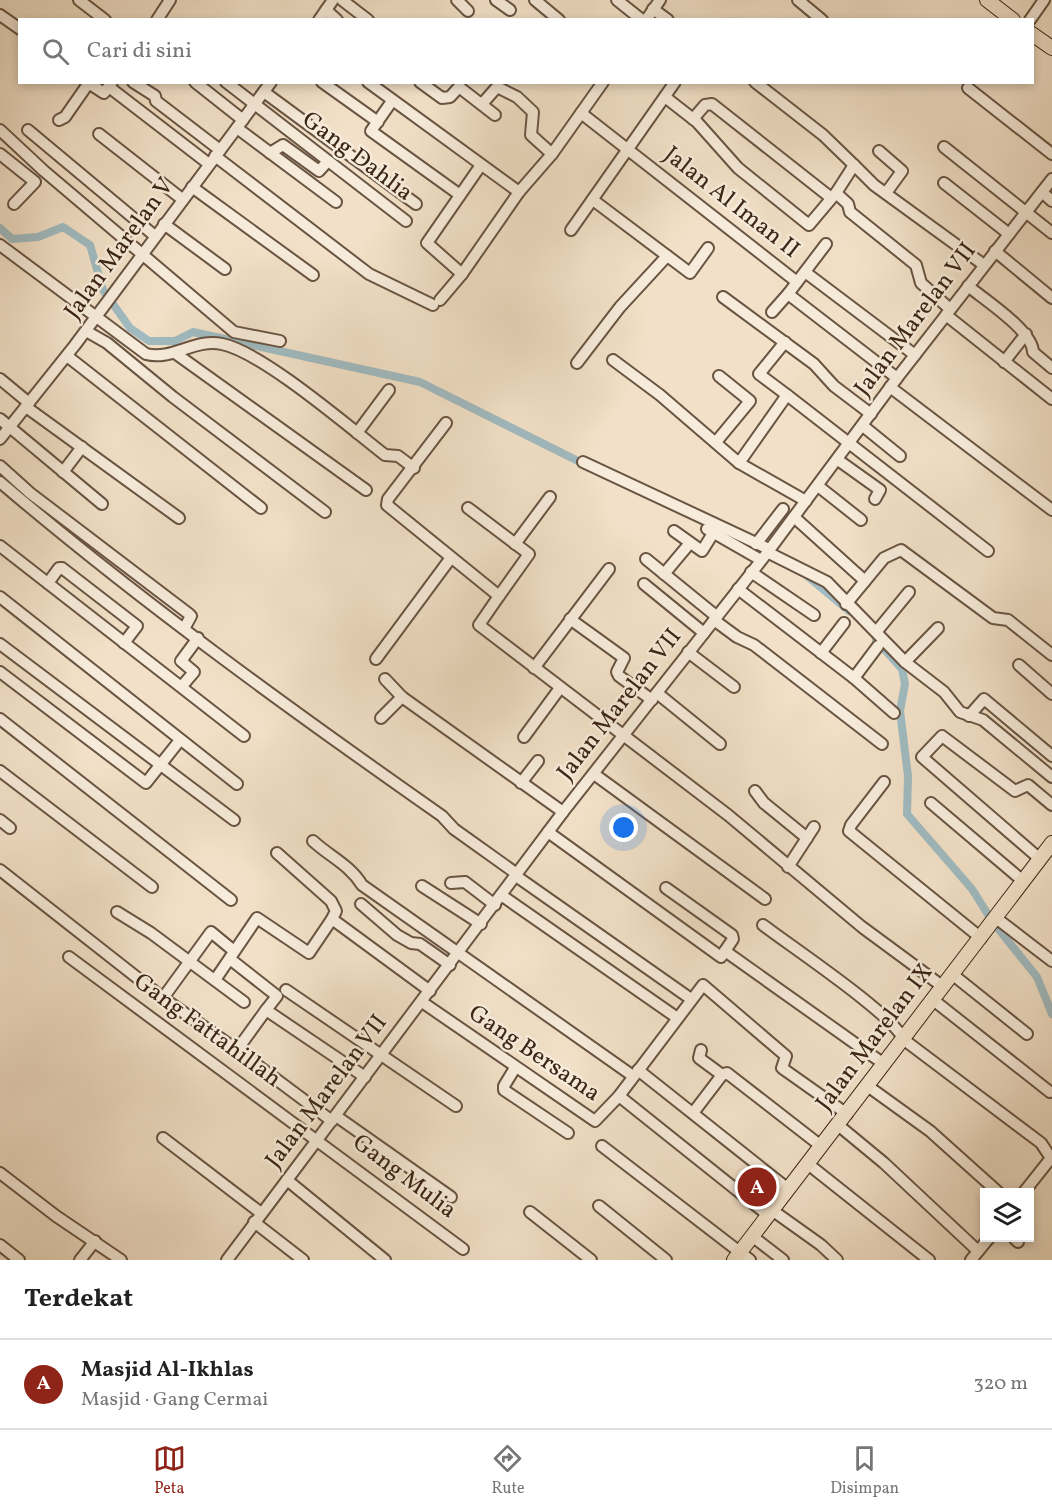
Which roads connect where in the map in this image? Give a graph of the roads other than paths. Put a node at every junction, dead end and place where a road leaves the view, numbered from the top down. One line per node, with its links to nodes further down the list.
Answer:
1 (79, 0): 15 (street)
2 (171, 0): 16 (street)
3 (342, 0): 17 (street)
4 (457, 0): 13 (street)
5 (496, 0): 12 (street)
6 (535, 0): 18 (street)
7 (617, 0): 19 (street)
8 (798, 0): 22 (street)
9 (987, 0): 23 (main road)
10 (1044, 0): 24 (street)
11 (657, 4): 20 (street); 21 (street)
12 (510, 10)
13 (468, 11)
14 (0, 15): 25 (street)
15 (102, 18)
16 (158, 18)
17 (365, 18)
18 (557, 18)
19 (640, 18)
20 (647, 18)
21 (667, 18)
22 (820, 18)
23 (1010, 18)
24 (1030, 18)
25 (18, 28)
26 (1034, 35): 27 (main road)
27 (1052, 48)
28 (86, 84): 51 (street)
29 (88, 84): 40 (street)
30 (136, 84): 65 (street)
31 (197, 84): 53 (street)
32 (228, 84): 47 (street, Gang Dahlia)
33 (270, 84): 43 (street, Jalan Marelan V)
34 (325, 84): 52 (street)
35 (371, 84): 45 (street)
36 (423, 84): 41 (street)
37 (602, 84): 48 (street)
38 (674, 84): 44 (street)
39 (758, 84): 68 (street)
40 (110, 85): 65 (street)
41 (456, 85): 46 (street)
42 (968, 88): 63 (street)
43 (264, 92): 47 (street, Jalan Marelan V); 84 (street)
44 (665, 97): 50 (street); 59 (street)
45 (392, 101): 52 (street); 67 (street)
46 (482, 104): 49 (street); 62 (street)
47 (254, 105): 53 (street, Jalan Marelan V); 66 (street, Gang Dahlia)
48 (582, 113): 59 (street, Jalan Al Iman II); 62 (street)
49 (495, 115)
50 (693, 119): 78 (street); 78 (street)
51 (59, 120)
52 (378, 122): 77 (street)
53 (240, 124): 61 (street); 65 (street, Jalan Marelan V)
54 (0, 130): 57 (street)
55 (28, 130): 91 (street)
56 (99, 134): 79 (street)
57 (15, 144): 64 (street); 69 (street)
58 (944, 147): 85 (street)
59 (629, 149): 80 (street); 103 (street, Jalan Al Iman II)
60 (879, 151): 76 (street)
61 (270, 153): 66 (street); 82 (street)
62 (552, 154): 74 (street)
63 (1052, 154)
64 (1, 157): 71 (street)
65 (215, 157): 73 (street, Jalan Marelan V); 101 (street)
66 (328, 161): 86 (street, Gang Dahlia)
67 (481, 165): 74 (street); 77 (street)
68 (854, 165): 76 (street); 78 (street)
69 (44, 171): 71 (street); 96 (street)
70 (1052, 179): 75 (street, Jalan Marelan VII)
71 (35, 182): 83 (street)
72 (944, 183): 90 (street)
73 (192, 188): 79 (street, Jalan Marelan V); 102 (street)
74 (519, 192): 101 (street)
75 (1042, 192): 81 (street); 85 (street, Jalan Marelan VII)
76 (886, 193): 98 (street)
77 (460, 195): 101 (street)
78 (833, 195): 109 (street)
79 (182, 199): 87 (street, Jalan Marelan V)
80 (592, 200): 88 (street); 97 (street)
81 (1052, 201)
82 (336, 202)
83 (14, 204)
84 (416, 204)
85 (1027, 212): 89 (street); 90 (street, Jalan Marelan VII)
86 (406, 221)
87 (164, 224): 91 (street, Jalan Marelan V); 99 (street)
88 (571, 230)
89 (1052, 233)
90 (1009, 234): 95 (street, Jalan Marelan VII)
91 (155, 236): 96 (street, Jalan Marelan V)
92 (826, 244): 100 (street, Jalan Al Iman II)
93 (0, 245): 110 (street)
94 (708, 248): 97 (street)
95 (995, 251): 98 (street, Jalan Marelan VII); 107 (street)
96 (142, 253): 110 (street, Jalan Marelan V); 113 (street)
97 (667, 256): 120 (street)
98 (984, 265): 104 (street, Jalan Marelan VII)
99 (225, 269)
100 (805, 272): 103 (street, Jalan Al Iman II); 116 (street)
101 (462, 274)
102 (313, 275)
103 (797, 282): 105 (street)
104 (968, 286): 109 (street, Jalan Marelan VII); 112 (street)
105 (788, 294): 108 (street); 124 (street)
106 (723, 297): 114 (street)
107 (1052, 298)
108 (772, 312)
109 (948, 312): 116 (street, Jalan Marelan VII); 119 (street)
110 (95, 317): 111 (street, Jalan Marelan V); 115 (street)
111 (86, 330): 117 (street, Jalan Marelan V); 157 (street)
112 (1026, 334): 119 (street); 121 (street)
113 (280, 341)
114 (785, 342): 126 (street); 129 (street)
115 (175, 353): 134 (street); 148 (street)
116 (915, 355): 124 (street, Jalan Marelan VII)
117 (67, 356): 128 (street, Jalan Marelan V); 153 (street)
118 (613, 360): 136 (street)
119 (1004, 362): 127 (street)
120 (577, 363)
121 (1052, 368)
122 (719, 376): 136 (street)
123 (0, 379): 128 (street)
124 (894, 382): 129 (street, Jalan Marelan VII); 156 (street)
125 (388, 390): 134 (street)
126 (787, 395): 137 (street); 142 (street)
127 (1052, 399)
128 (27, 405): 133 (street, Jalan Marelan V); 138 (street)
129 (871, 414): 132 (street, Jalan Marelan VII)
130 (0, 419): 133 (street)
131 (446, 423): 144 (street)
132 (863, 426): 137 (street, Jalan Marelan VII); 139 (street)
133 (9, 427): 135 (street, Jalan Marelan V); 145 (street)
134 (357, 434): 144 (street)
135 (0, 440)
136 (716, 442): 142 (street)
137 (849, 445): 140 (street, Jalan Marelan VII); 168 (street)
138 (82, 447): 145 (street); 159 (street)
139 (900, 456)
140 (838, 460): 147 (street, Jalan Marelan VII); 150 (street)
141 (583, 462): 162 (street)
142 (739, 463): 151 (street)
143 (0, 466): 187 (street)
144 (414, 468): 170 (street)
145 (63, 472): 152 (street)
146 (0, 482): 187 (street)
147 (818, 486): 151 (street, Jalan Marelan VII); 160 (street)
148 (366, 490)
149 (550, 497): 166 (street)
150 (875, 500)
151 (806, 501): 158 (street, Jalan Marelan VII)
152 (102, 504)
153 (261, 508)
154 (468, 508): 166 (street)
155 (783, 509): 165 (street)
156 (1052, 510)
157 (325, 512)
158 (794, 517): 169 (street, Jalan Marelan VII); 175 (street)
159 (179, 518)
160 (861, 520)
161 (701, 526): 162 (street)
162 (716, 530): 164 (street); 165 (street); 169 (street)
163 (674, 531): 164 (street)
164 (690, 543): 174 (street)
165 (756, 543): 169 (street)
166 (515, 544): 180 (street)
167 (0, 546): 176 (street)
168 (988, 551)
169 (766, 554): 173 (street, Jalan Marelan VII); 182 (street)
170 (450, 559): 180 (street); 199 (street)
171 (646, 560): 174 (street)
172 (609, 569): 185 (street)
173 (751, 572): 178 (street, Jalan Marelan VII); 183 (street)
174 (664, 574): 184 (street)
175 (865, 581): 182 (street); 198 (street)
176 (48, 583): 192 (street); 192 (street)
177 (644, 584): 190 (street)
178 (738, 589): 184 (street, Jalan Marelan VII); 197 (street)
179 (909, 592): 189 (street)
180 (499, 596): 202 (street)
181 (0, 597): 219 (street)
182 (846, 604): 189 (street)
183 (814, 615)
184 (715, 618): 190 (street, Jalan Marelan VII); 221 (street)
185 (570, 619): 202 (street); 210 (street)
186 (844, 623): 197 (street)
187 (184, 627): 191 (street)
188 (938, 628): 200 (street)
189 (877, 631): 200 (street)
190 (704, 633): 195 (street, Jalan Marelan VII)
191 (198, 638): 206 (street); 247 (street)
192 (124, 643): 206 (street)
193 (0, 644): 196 (street)
194 (878, 646): 204 (street)
195 (688, 652): 207 (street); 210 (street, Jalan Marelan VII)
196 (12, 653): 203 (street); 224 (street)
197 (821, 653): 204 (street)
198 (1050, 653)
199 (376, 659)
200 (905, 662): 213 (street)
201 (1019, 665): 209 (street)
202 (534, 668): 208 (street)
203 (0, 670): 224 (street)
204 (854, 678): 212 (street)
205 (384, 679): 211 (street)
206 (182, 686): 216 (street)
207 (734, 687)
208 (560, 688): 217 (street); 218 (street)
209 (1052, 694)
210 (655, 696): 218 (street, Jalan Marelan VII); 220 (street)
211 (402, 697): 214 (street); 229 (street)
212 (894, 713)
213 (969, 716): 222 (street); 227 (street)
214 (381, 718)
215 (0, 719): 254 (street)
216 (244, 736)
217 (524, 737)
218 (624, 737): 226 (street, Jalan Marelan VII); 245 (street)
219 (180, 740): 224 (street); 230 (street)
220 (720, 744)
221 (882, 744)
222 (1052, 756)
223 (538, 761): 229 (street)
224 (160, 765): 236 (street)
225 (0, 771): 251 (street)
226 (594, 774): 234 (street, Jalan Marelan VII); 253 (street)
227 (1052, 777)
228 (884, 782): 261 (street)
229 (521, 783): 234 (street)
230 (237, 784)
231 (755, 791): 240 (street)
232 (931, 803): 248 (street)
233 (1052, 805): 244 (street)
234 (563, 812): 239 (street, Jalan Marelan VII)
235 (0, 820): 238 (street)
236 (234, 820)
237 (814, 827): 240 (street)
238 (10, 828)
239 (548, 832): 247 (street, Jalan Marelan VII); 262 (street)
240 (807, 838): 245 (street)
241 (313, 841): 264 (street)
242 (1052, 843): 244 (main road, Jalan Marelan IX)
243 (277, 853): 258 (street)
244 (1040, 859): 248 (main road, Jalan Marelan IX)
245 (788, 867): 271 (street)
246 (0, 870): 274 (street)
247 (516, 875): 255 (street, Jalan Marelan VII); 275 (street)
248 (1023, 881): 261 (main road, Jalan Marelan IX)
249 (451, 883): 255 (street)
250 (422, 886): 259 (street)
251 (152, 887)
252 (666, 888): 262 (street)
253 (765, 899)
254 (231, 900)
255 (498, 900): 259 (street, Jalan Marelan VII); 280 (street)
256 (361, 904): 268 (street)
257 (117, 912): 266 (street)
258 (332, 919): 263 (street); 272 (street)
259 (481, 924): 264 (street, Jalan Marelan VII)
260 (763, 925): 282 (street)
261 (990, 926): 267 (street); 269 (main road, Jalan Marelan IX)
262 (725, 951): 286 (street)
263 (232, 955): 266 (street); 270 (street); 273 (street)
264 (458, 955): 268 (street, Jalan Marelan VII); 288 (street)
265 (69, 957): 300 (street, Gang Fattahillah)
266 (189, 960): 270 (street); 274 (street)
267 (1052, 961)
268 (450, 965): 272 (street, Jalan Marelan VII)
269 (952, 974): 271 (main road, Jalan Marelan IX); 281 (street)
270 (215, 980): 277 (street)
271 (942, 986): 276 (main road, Jalan Marelan IX)
272 (430, 991): 278 (street, Jalan Marelan VII)
273 (281, 993): 279 (street); 285 (street)
274 (163, 998): 283 (street)
275 (691, 999): 280 (street); 297 (street)
276 (932, 999): 282 (main road, Jalan Marelan IX); 292 (street)
277 (244, 1002)
278 (422, 1002): 285 (street, Jalan Marelan VII); 287 (street, Gang Bersama)
279 (266, 1010): 283 (street); 290 (street)
280 (676, 1017): 288 (street)
281 (1027, 1034)
282 (903, 1039): 286 (main road, Jalan Marelan IX); 307 (street)
283 (237, 1050): 296 (street)
284 (701, 1050): 289 (street)
285 (381, 1056): 290 (street, Jalan Marelan VII); 294 (street)
286 (884, 1064): 291 (main road, Jalan Marelan IX)
287 (515, 1068): 293 (street, Gang Bersama); 298 (street)
288 (635, 1073): 293 (street); 295 (street)
289 (722, 1075): 295 (street); 302 (street)
290 (365, 1077): 296 (street, Jalan Marelan VII)
291 (869, 1087): 297 (main road, Jalan Marelan IX); 306 (street)
292 (1050, 1092)
293 (619, 1096): 313 (street)
294 (456, 1106)
295 (693, 1113): 308 (street)
296 (334, 1118): 300 (street, Jalan Marelan VII); 309 (street)
297 (842, 1119): 302 (main road, Jalan Marelan IX); 320 (street)
298 (568, 1133)
299 (163, 1138): 312 (street)
300 (318, 1139): 305 (street, Jalan Marelan VII); 319 (street, Gang Mulia)
301 (602, 1146): 321 (street)
302 (821, 1146): 303 (main road, Jalan Marelan IX)
303 (808, 1164): 308 (main road, Jalan Marelan IX); 332 (street)
304 (0, 1173): 316 (street)
305 (287, 1180): 312 (street, Jalan Marelan VII); 327 (street)
306 (994, 1188)
307 (1027, 1188)
308 (788, 1189): 313 (main road, Jalan Marelan IX)
309 (452, 1197)
310 (598, 1206): 329 (street)
311 (530, 1212): 328 (street)
312 (261, 1213): 314 (street, Jalan Marelan VII)
313 (770, 1213): 315 (main road, Jalan Marelan IX); 331 (street)
314 (254, 1222): 325 (street, Jalan Marelan VII); 326 (street)
315 (752, 1236): 321 (main road, Jalan Marelan IX); 330 (street)
316 (95, 1241): 323 (street); 324 (street)
317 (986, 1242): 320 (street)
318 (0, 1245): 322 (street)
319 (463, 1249)
320 (978, 1251): 333 (street)
321 (741, 1258)
322 (19, 1260)
323 (80, 1260)
324 (120, 1260)
325 (227, 1260)
326 (303, 1260)
327 (385, 1260)
328 (591, 1260)
329 (666, 1260)
330 (783, 1260)
331 (837, 1260)
332 (929, 1260)
333 (971, 1260)

